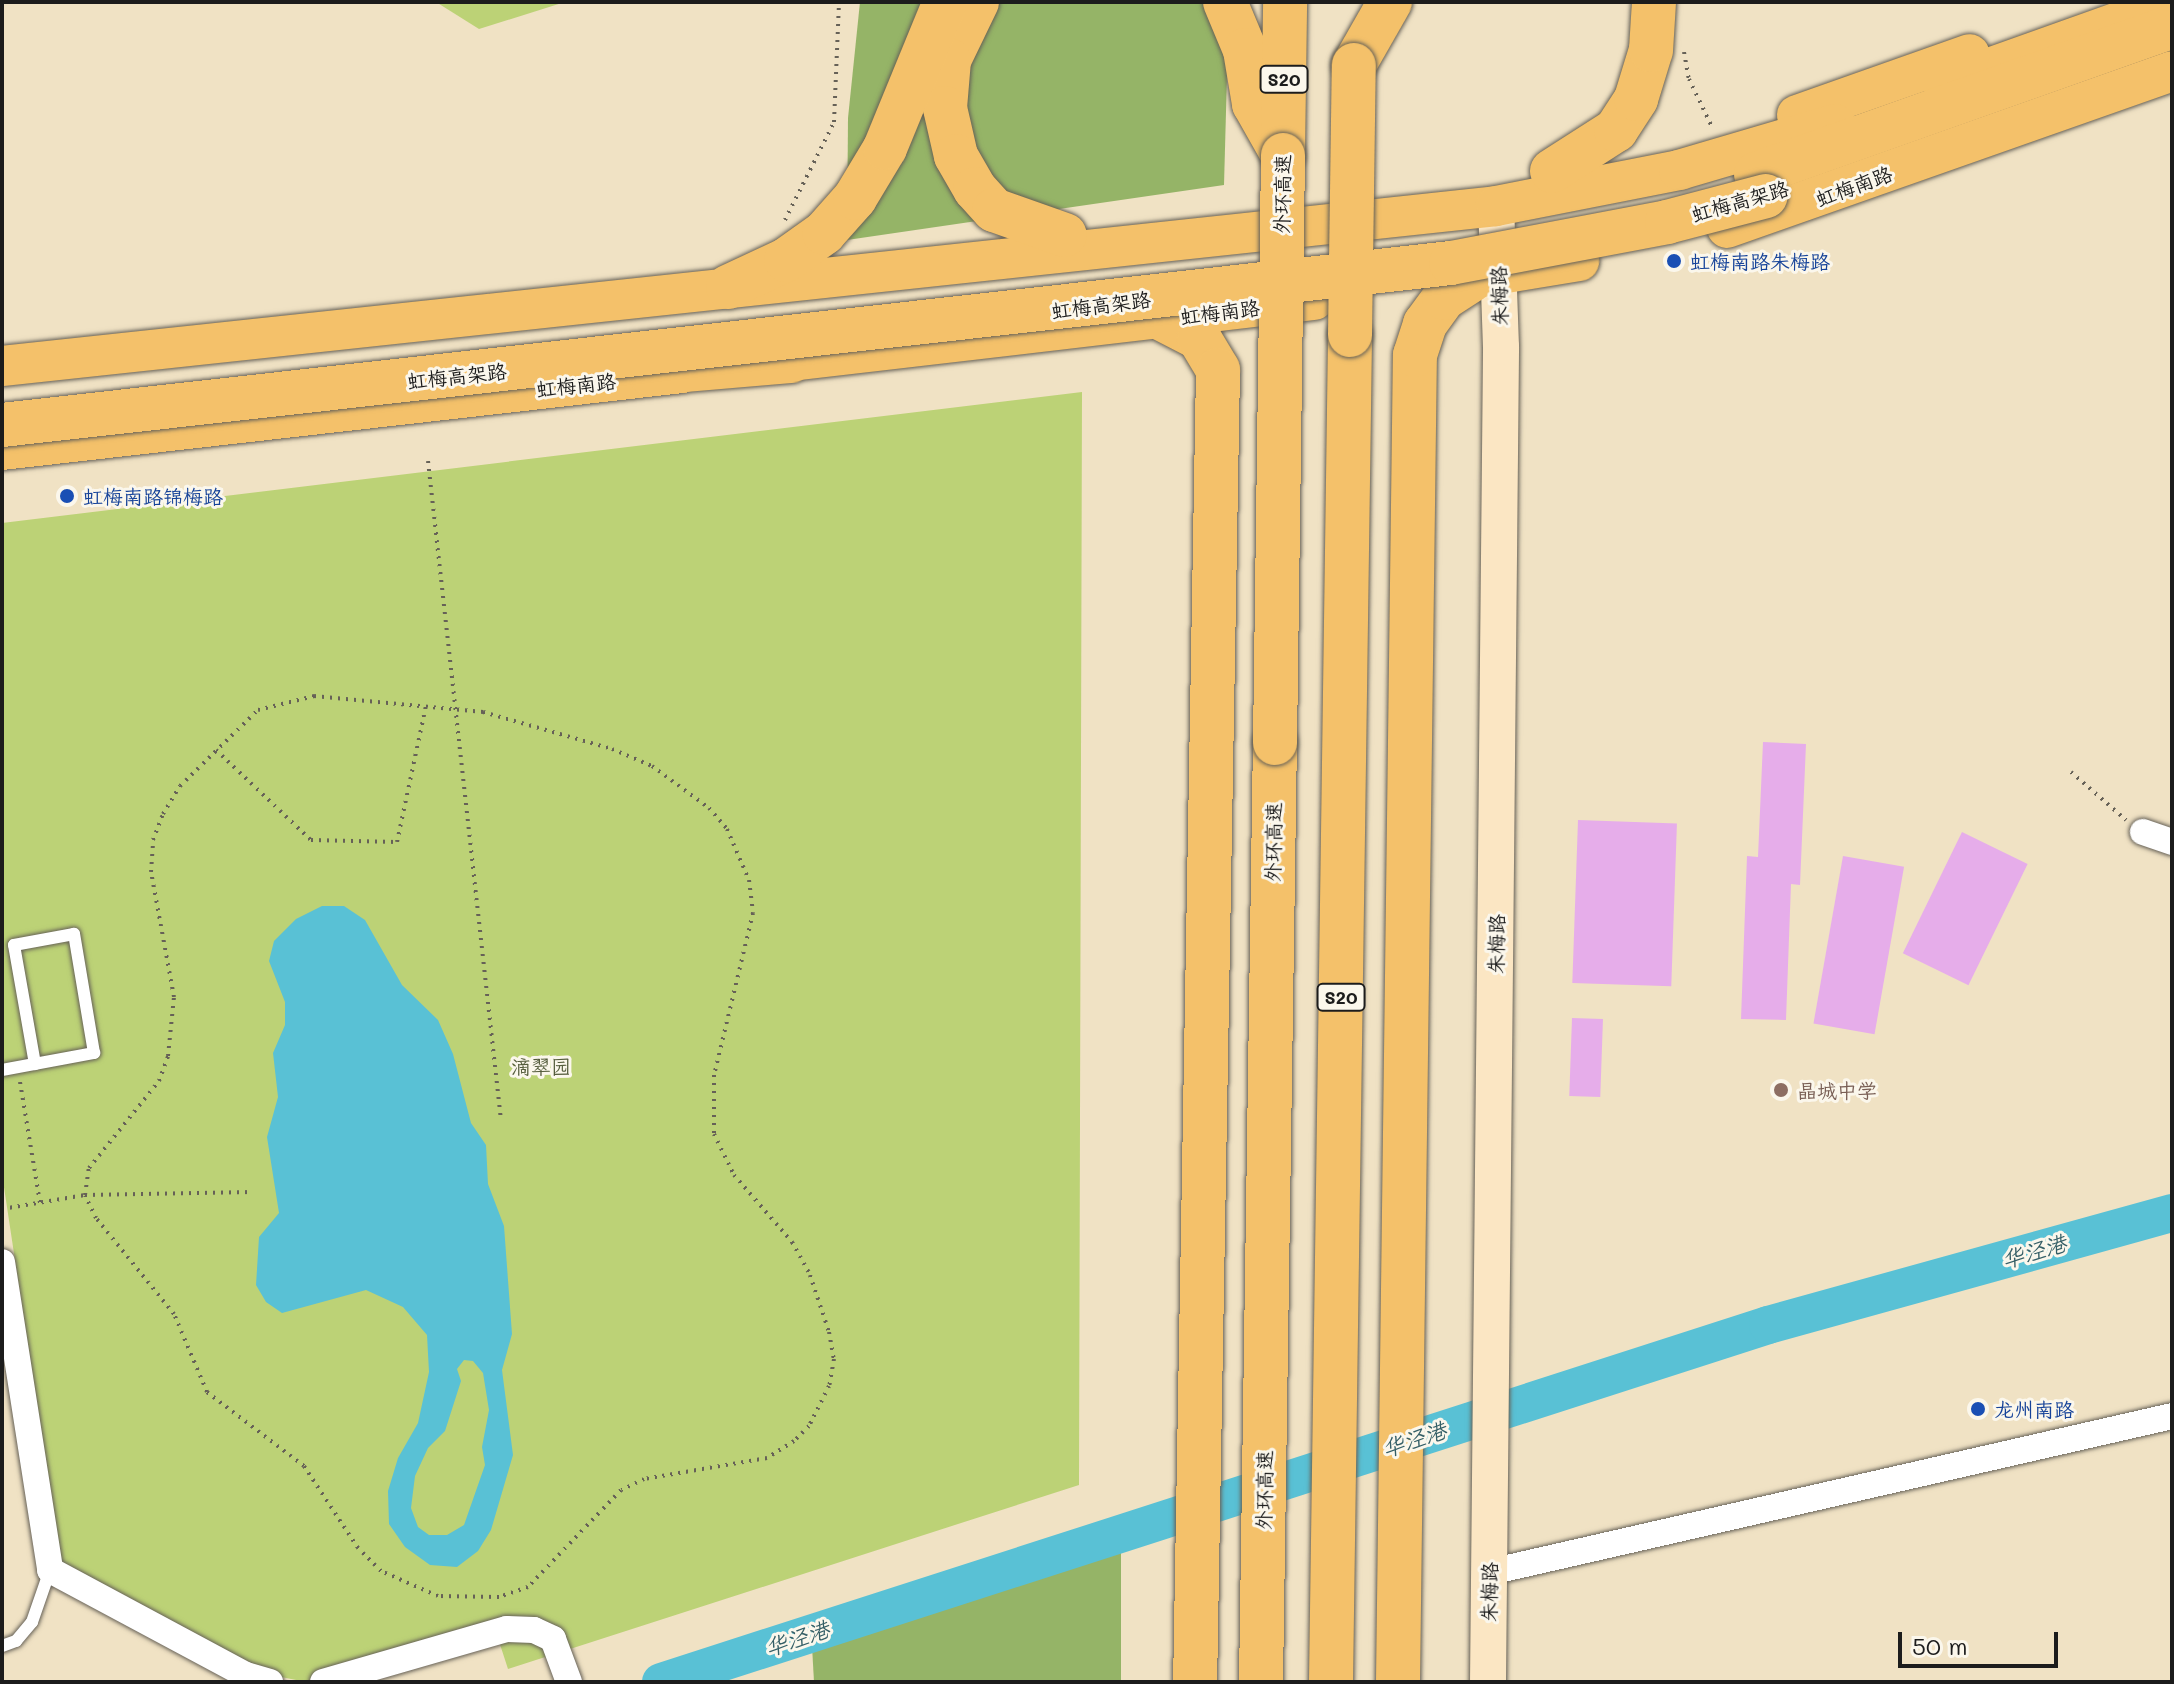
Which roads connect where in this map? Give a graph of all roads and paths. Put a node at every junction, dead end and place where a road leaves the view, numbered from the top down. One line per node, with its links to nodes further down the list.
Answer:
1 (839, 2): 20 (path)
2 (945, 2): 24 (highway)
3 (977, 2): 21 (highway)
4 (1225, 2): 17 (highway)
5 (1285, 2): 17 (highway, 外环高速 / S20)
6 (1355, 2): 14 (highway, S20)
7 (1390, 2): 14 (highway)
8 (1654, 2): 18 (highway)
9 (2172, 3): 13 (main road)
10 (2172, 27): 28 (highway, 虹梅高架路, bridge)
11 (1682, 36): 16 (path)
12 (2172, 50): 29 (highway, 虹梅高架路, bridge)
13 (2032, 53): 16 (main road); 19 (main road)
14 (1354, 65): 57 (highway, S20, bridge)
15 (2172, 71): 22 (main road, 虹梅南路)
16 (1721, 135): 18 (main road)
17 (1283, 155): 56 (highway, 外环高速 / S20, bridge)
18 (1552, 171): 21 (main road)
19 (1496, 206): 22 (street, 朱梅路); 23 (main road)
20 (778, 234)
21 (1065, 235): 23 (main road)
22 (1485, 278): 25 (main road, 虹梅南路); 50 (street, 朱梅路); 58 (highway)
23 (796, 280): 24 (main road)
24 (728, 287): 27 (main road)
25 (1162, 319): 26 (main road, 虹梅南路); 55 (highway)
26 (791, 361): 30 (highway); 31 (main road, 虹梅南路)
27 (2, 366)
28 (2, 396)
29 (2, 425)
30 (2, 439)
31 (2, 450)
32 (428, 461): 34 (path)
33 (426, 705): 34 (path); 35 (path); 35 (path)
34 (455, 709): 42 (path); 44 (path)
35 (216, 750): 44 (path)
36 (2071, 772): 37 (path)
37 (2143, 832): 38 (street)
38 (2172, 842)
39 (35, 1064): 39 (lane); 40 (lane)
40 (18, 1067): 41 (lane); 45 (path)
41 (2, 1070)
42 (501, 1120)
43 (253, 1192): 44 (path)
44 (85, 1195): 45 (path)
45 (40, 1203): 46 (path)
46 (2, 1209)
47 (2, 1262): 49 (street)
48 (2172, 1416): 50 (street)
49 (50, 1570): 51 (lane); 53 (street)
50 (1490, 1572): 59 (street, 朱梅路)
51 (2, 1646)
52 (567, 1673): 54 (street)
53 (270, 1682)
54 (323, 1682)
55 (1195, 1682)
56 (1261, 1682)
57 (1331, 1682)
58 (1398, 1682)
59 (1488, 1682)

